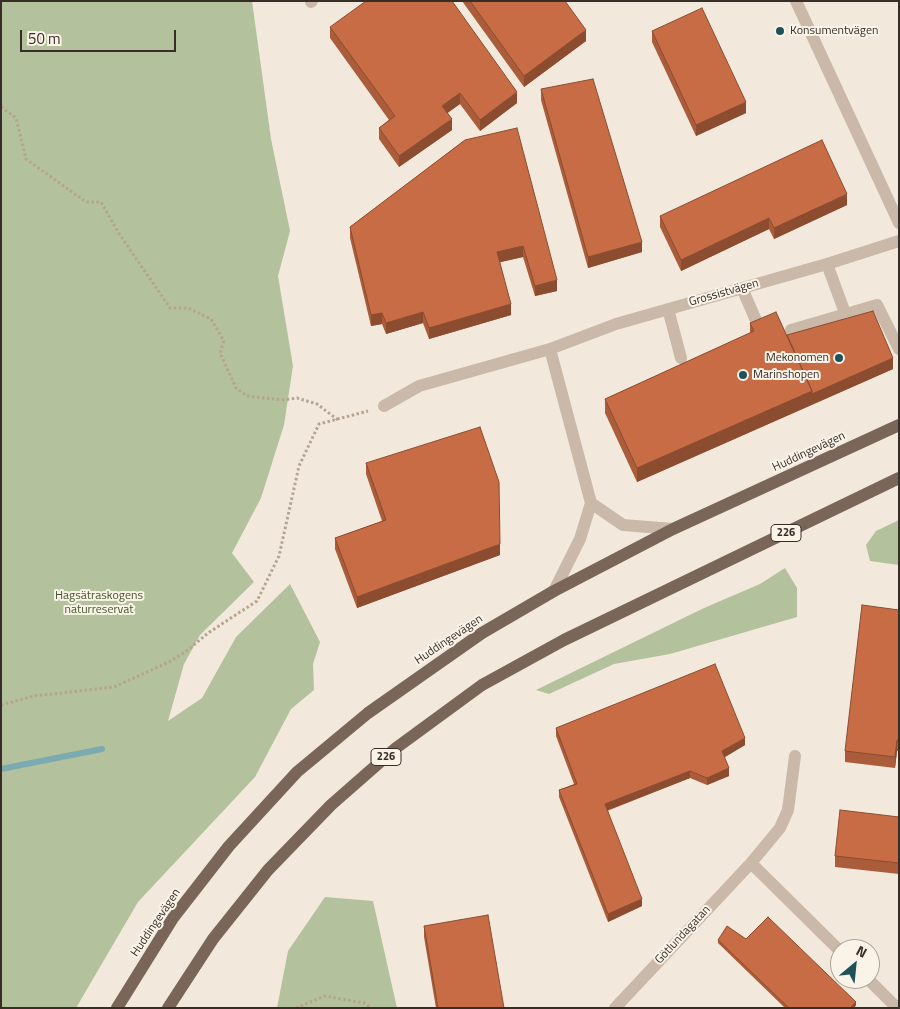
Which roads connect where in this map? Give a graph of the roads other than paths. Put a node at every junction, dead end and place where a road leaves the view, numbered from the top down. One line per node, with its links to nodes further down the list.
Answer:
1 (796, 1): 2 (street)
2 (898, 220)
3 (899, 241): 4 (street, Grossistvägen)
4 (827, 264): 5 (street, Grossistvägen); 7 (street)
5 (742, 288): 6 (street, Grossistvägen); 10 (street)
6 (668, 309): 11 (street, Grossistvägen); 13 (street)
7 (846, 313): 8 (street); 9 (street); 12 (street)
8 (851, 328)
9 (791, 330)
10 (761, 332)
11 (550, 349): 14 (street, Grossistvägen); 17 (street)
12 (899, 349)
13 (681, 358)
14 (384, 406)
15 (899, 425): 18 (main road, Huddingevägen)
16 (899, 478): 25 (main road, 226)
17 (591, 503): 18 (street); 19 (street)
18 (673, 529): 19 (main road, Huddingevägen)
19 (554, 591): 24 (main road, Huddingevägen)
20 (796, 756): 21 (street, Götlundagatan)
21 (751, 863): 22 (street); 26 (street, Götlundagatan)
22 (830, 941)
23 (878, 989): 27 (street)
24 (117, 1008)
25 (168, 1008)
26 (615, 1008)
27 (897, 1008)

